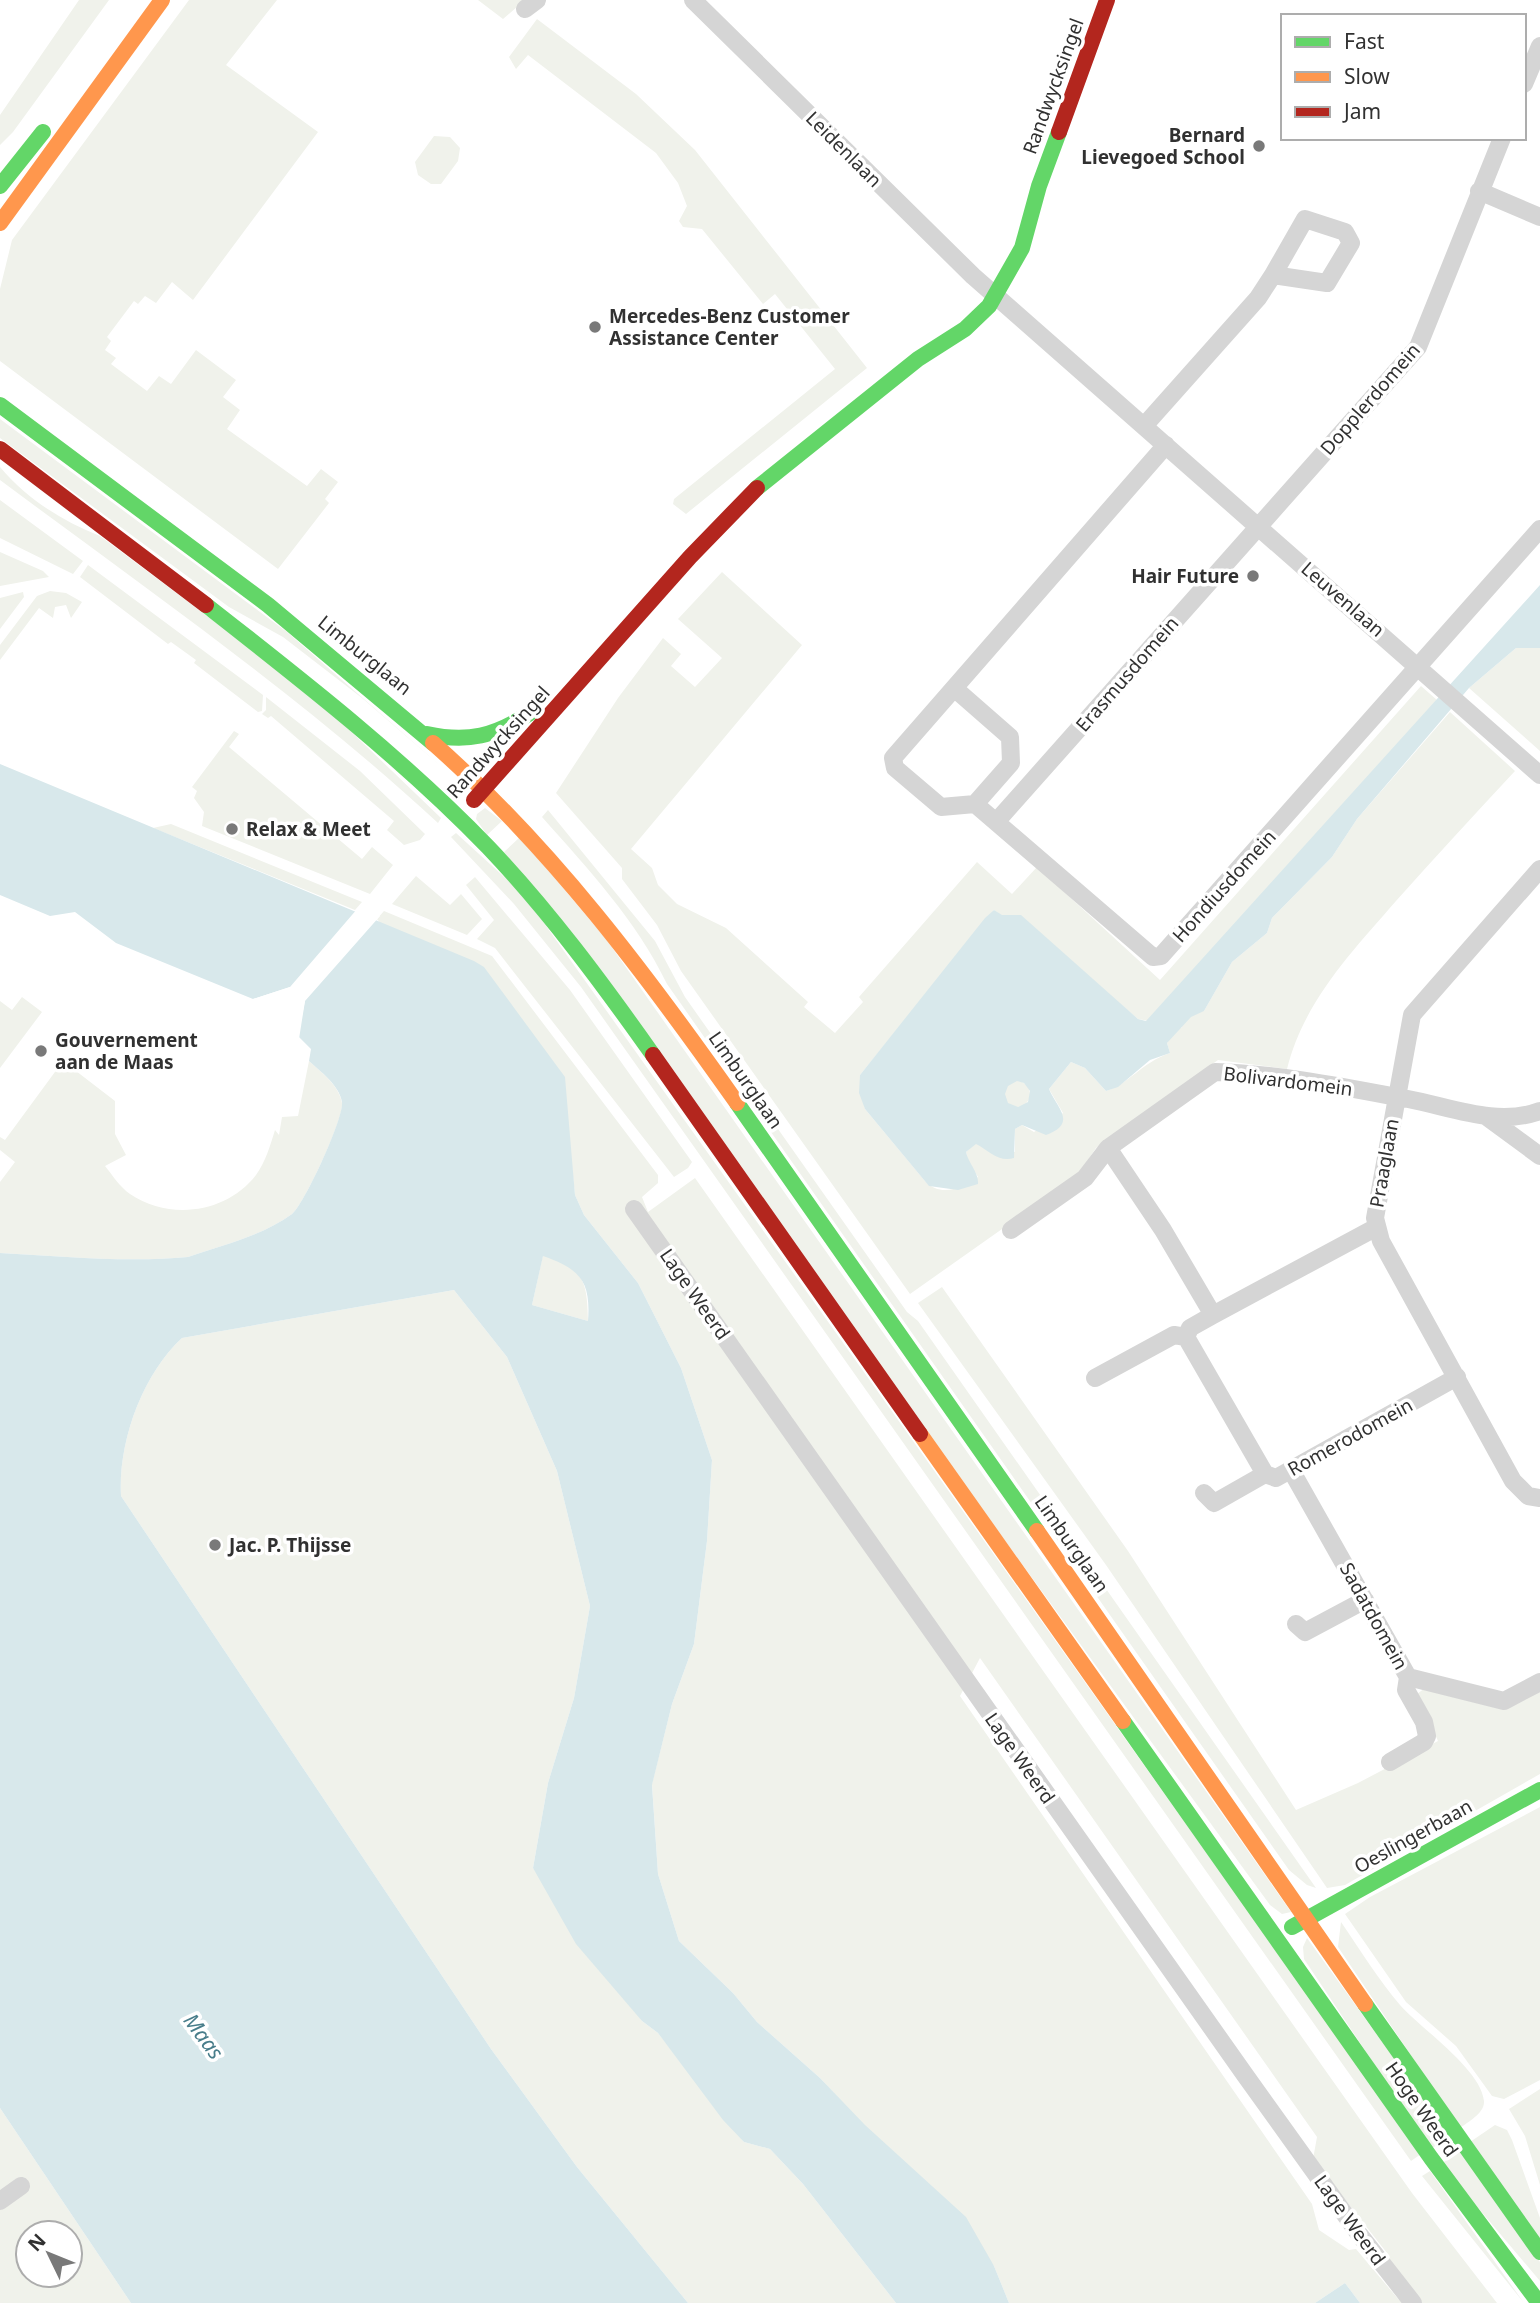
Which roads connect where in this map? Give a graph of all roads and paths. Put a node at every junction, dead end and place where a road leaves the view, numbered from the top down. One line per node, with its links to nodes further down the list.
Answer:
1 (162, 0): 11 (main road)
2 (693, 0): 13 (street, Leidenlaan)
3 (1107, 0): 13 (main road, Randwycksingel)
4 (1540, 47): 5 (street)
5 (1526, 79)
6 (54, 118): 8 (main road)
7 (1501, 140): 9 (street, Dopplerdomein)
8 (0, 186)
9 (1479, 191): 10 (street); 19 (street, Dopplerdomein)
10 (1540, 217)
11 (0, 223)
12 (1272, 275): 12 (street); 15 (street)
13 (990, 291): 15 (street, Leuvenlaan); 18 (main road, Randwycksingel)
14 (0, 405): 24 (main road, Limburglaan)
15 (1144, 426): 16 (street, Leuvenlaan)
16 (1166, 445): 19 (street, Leuvenlaan); 22 (street)
17 (0, 449): 28 (main road)
18 (764, 480): 23 (main road, Randwycksingel); 26 (main road, Randwycksingel)
19 (1258, 525): 21 (street, Leuvenlaan); 29 (street, Erasmusdomein)
20 (1540, 529): 21 (street, Hondiusdomein)
21 (1420, 667): 25 (street, Leuvenlaan); 29 (street, Hondiusdomein)
22 (954, 688): 27 (street); 27 (street)
23 (530, 713): 24 (main road); 26 (main road, Randwycksingel)
24 (427, 734): 26 (main road, Limburglaan)
25 (1540, 775)
26 (479, 783): 28 (main road, Randwycksingel); 53 (main road, Limburglaan)
27 (975, 804): 29 (street, Hondiusdomein)
28 (458, 817): 54 (main road)
29 (996, 822)
30 (1540, 869): 31 (street, Praaglaan)
31 (1396, 1097): 33 (street, Bolivardomein); 34 (street, Bolivardomein); 37 (street, Praaglaan)
32 (1540, 1111): 33 (street)
33 (1488, 1117): 35 (street)
34 (1108, 1148): 38 (street, Bolivardomein); 39 (street)
35 (1540, 1156)
36 (634, 1209): 58 (street, Lage Weerd)
37 (1375, 1228): 39 (street); 41 (street, Praaglaan)
38 (1011, 1230)
39 (1213, 1315): 40 (street)
40 (1186, 1337): 42 (street); 44 (street, Romerodomein)
41 (1457, 1377): 43 (street, Romerodomein); 46 (street, Praaglaan)
42 (1096, 1378)
43 (1291, 1470): 44 (street, Romerodomein); 47 (street, Sadatdomein)
44 (1265, 1474): 45 (street)
45 (1204, 1493)
46 (1540, 1498)
47 (1365, 1600): 48 (street); 49 (street, Sadatdomein)
48 (1296, 1624)
49 (1408, 1677): 50 (street, Sadatdomein); 51 (street)
50 (1540, 1682)
51 (1390, 1762)
52 (1540, 1790): 53 (main road, Oeslingerbaan)
53 (1306, 1919): 54 (main road, Oeslingerbaan); 57 (main road, Hoge Weerd)
54 (1275, 1937): 59 (main road, Hoge Weerd)
55 (21, 2186): 56 (street)
56 (0, 2201)
57 (1540, 2252)
58 (1413, 2303)
59 (1539, 2303)

